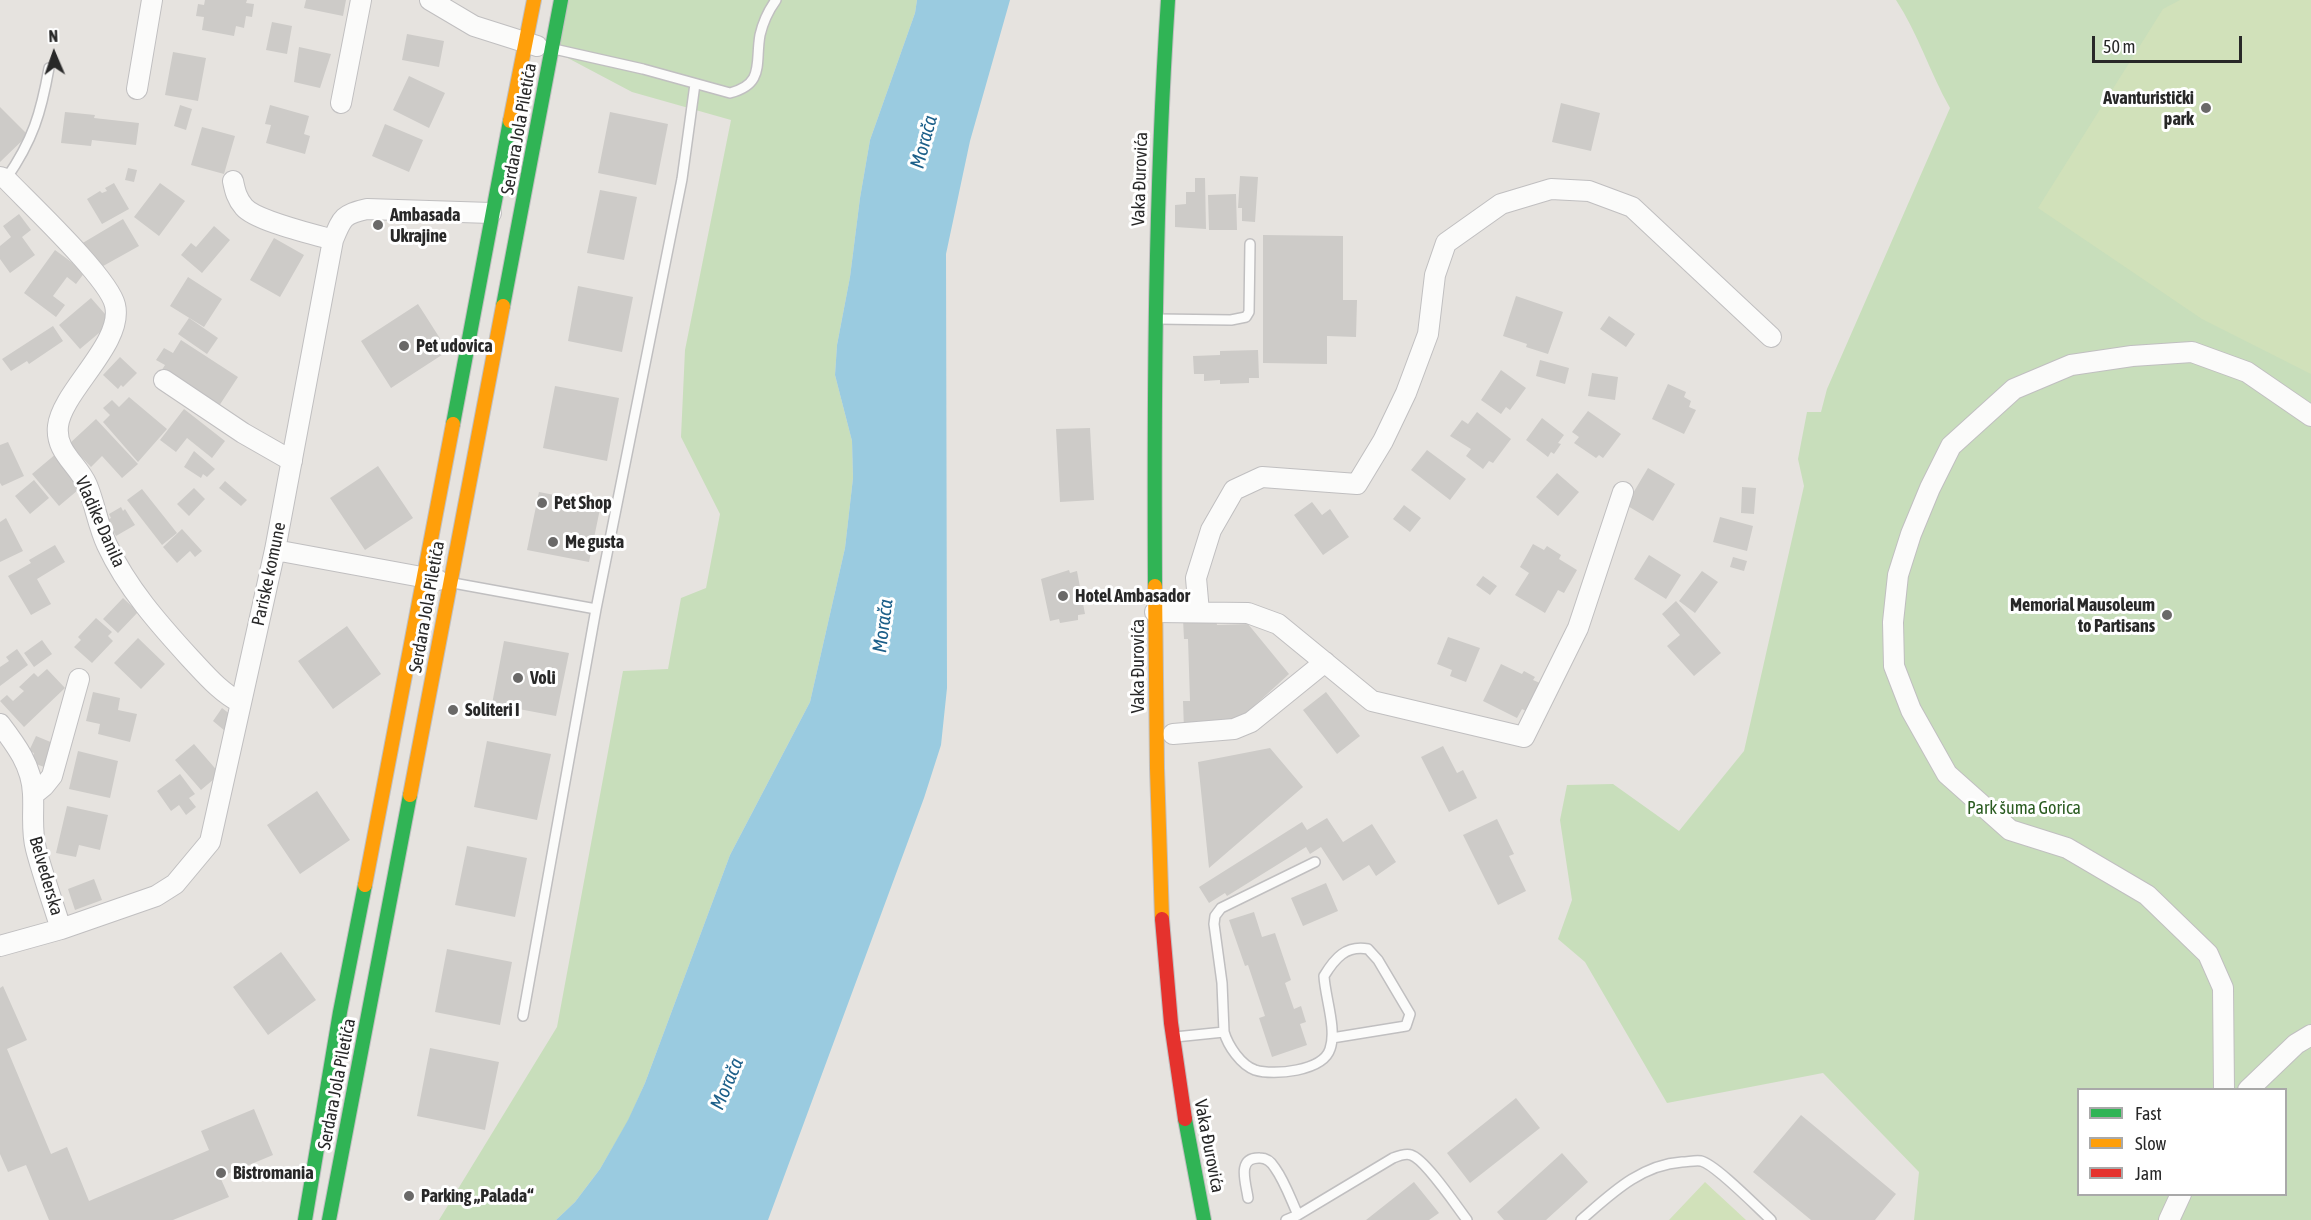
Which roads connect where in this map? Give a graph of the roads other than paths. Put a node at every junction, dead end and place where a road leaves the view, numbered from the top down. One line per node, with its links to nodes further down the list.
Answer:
1 (152, 0): 12 (street)
2 (361, 0): 13 (street)
3 (429, 0): 8 (street)
4 (534, 0): 8 (main road, Serdara Jola Piletića)
5 (561, 0): 9 (main road, Serdara Jola Piletića)
6 (776, 0): 11 (lane)
7 (1168, 0): 19 (main road, Vaka Đurovića)
8 (526, 44): 9 (street); 16 (main road, Serdara Jola Piletića)
9 (552, 48): 11 (lane); 27 (main road, Serdara Jola Piletića)
10 (49, 68): 14 (lane)
11 (695, 84): 28 (lane)
12 (138, 89)
13 (341, 103)
14 (3, 178): 33 (street, Vladike Danila)
15 (233, 181): 17 (street)
16 (491, 213): 17 (street, Pariske komune); 26 (main road, Serdara Jola Piletića)
17 (333, 240): 23 (street, Pariske komune)
18 (1250, 244): 19 (lane)
19 (1155, 319): 29 (main road, Vaka Đurovića)
20 (1771, 337): 30 (street)
21 (164, 380): 23 (street)
22 (2311, 416): 45 (street)
23 (292, 461): 25 (street, Pariske komune)
24 (1623, 492): 31 (street)
25 (275, 550): 26 (street); 33 (street, Pariske komune)
26 (424, 577): 27 (street); 50 (main road, Serdara Jola Piletića)
27 (450, 582): 28 (lane); 51 (main road, Serdara Jola Piletića)
28 (596, 609): 40 (lane)
29 (1155, 612): 30 (street); 43 (main road, Vaka Đurovića)
30 (1199, 612): 31 (street)
31 (1325, 662): 35 (street)
32 (79, 679): 36 (street)
33 (241, 703): 38 (street, Pariske komune)
34 (0, 724): 36 (street, Belvederska)
35 (1173, 734)
36 (33, 795): 38 (street, Belvederska)
37 (1315, 862): 41 (lane)
38 (61, 929): 39 (street, Pariske komune)
39 (0, 946)
40 (523, 1016)
41 (1224, 1032): 43 (lane); 44 (lane)
42 (2311, 1035): 46 (street)
43 (1173, 1037): 52 (main road, Vaka Đurovića)
44 (1332, 1038): 44 (lane)
45 (2224, 1088)
46 (2249, 1088)
47 (2180, 1196): 57 (street)
48 (1248, 1198): 49 (lane)
49 (1298, 1215): 53 (lane); 54 (lane)
50 (305, 1220)
51 (329, 1220)
52 (1204, 1220)
53 (1286, 1220)
54 (1467, 1220)
55 (1581, 1220): 56 (lane)
56 (1771, 1220)
57 (2169, 1220)

